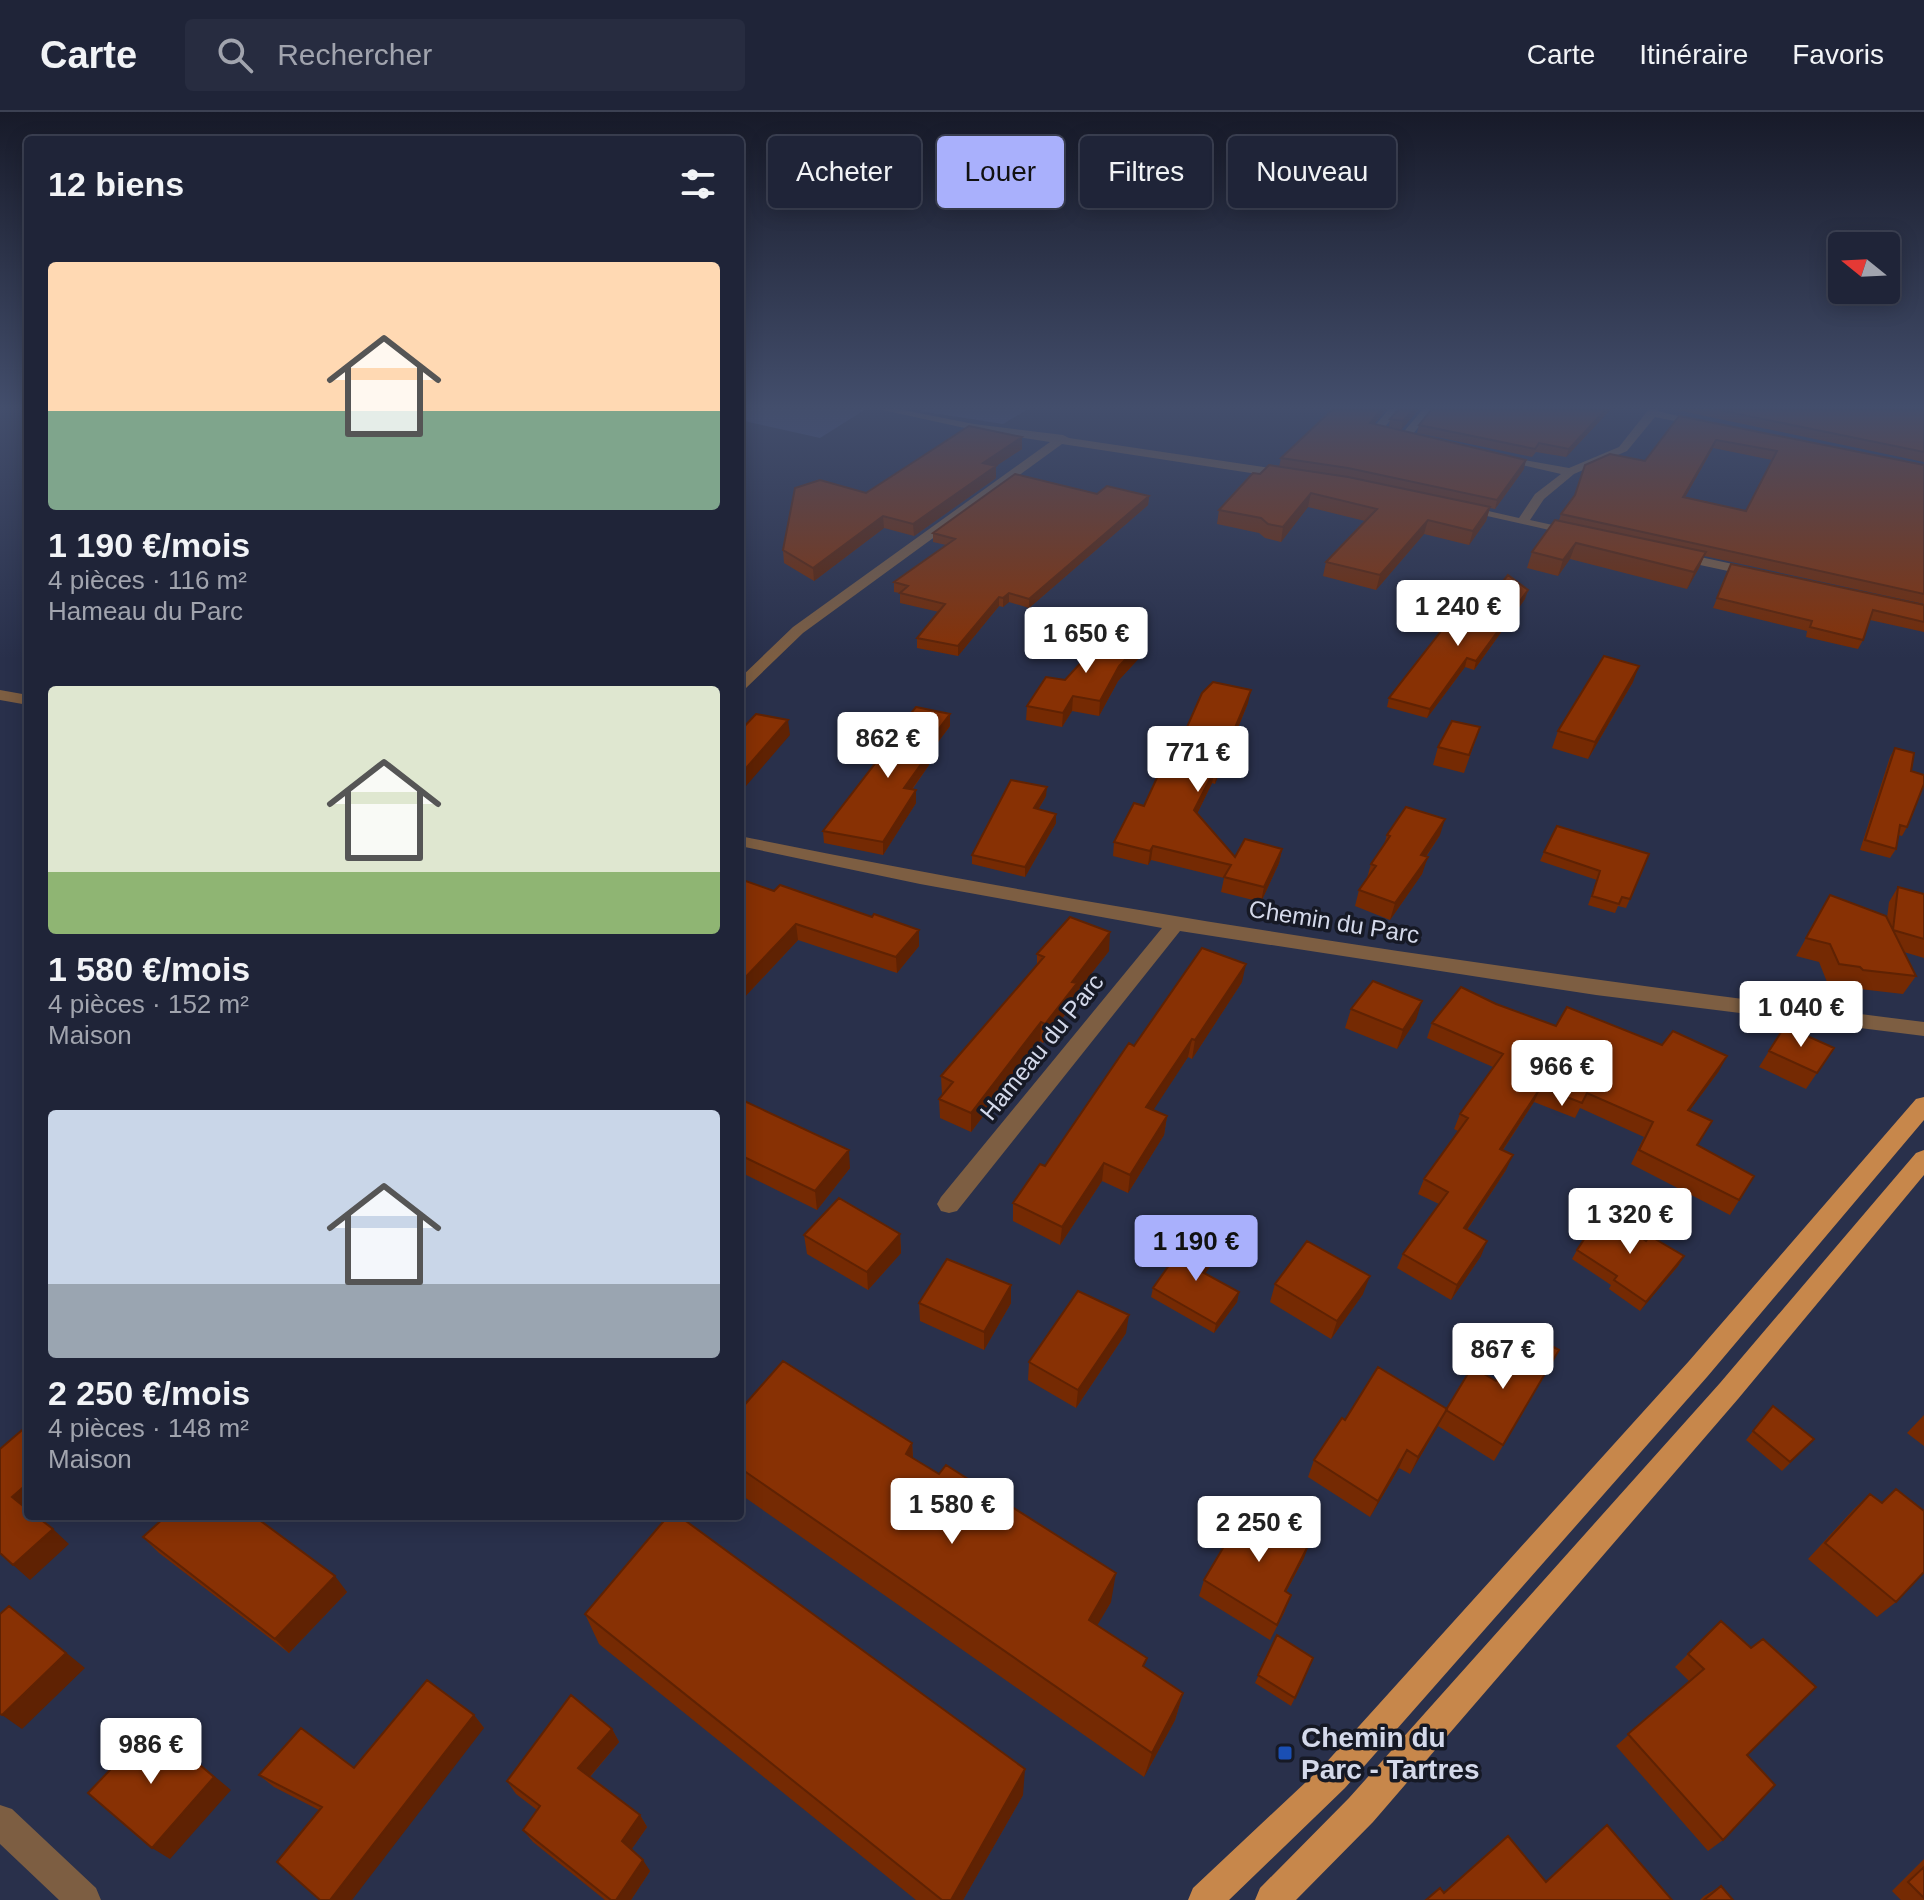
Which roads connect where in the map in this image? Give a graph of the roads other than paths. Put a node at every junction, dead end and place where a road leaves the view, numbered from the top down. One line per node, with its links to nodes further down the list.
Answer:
1 (988, 492): 8 (street)
2 (1545, 492): 4 (street)
3 (1449, 507): 4 (street)
4 (1523, 522): 5 (street)
5 (1585, 536)
6 (1662, 552): 7 (street)
7 (1770, 576)
8 (744, 682)
9 (0, 695): 10 (street)
10 (24, 699)
11 (744, 842): 12 (street, Chemin du Parc)
12 (1175, 924): 13 (street, Chemin du Parc); 16 (street, Hameau du Parc)
13 (1924, 1029)
14 (1924, 1105): 19 (main road)
15 (1924, 1159): 20 (main road)
16 (949, 1204)
17 (0, 1821): 18 (street)
18 (84, 1900)
19 (1205, 1900)
20 (1272, 1900)

